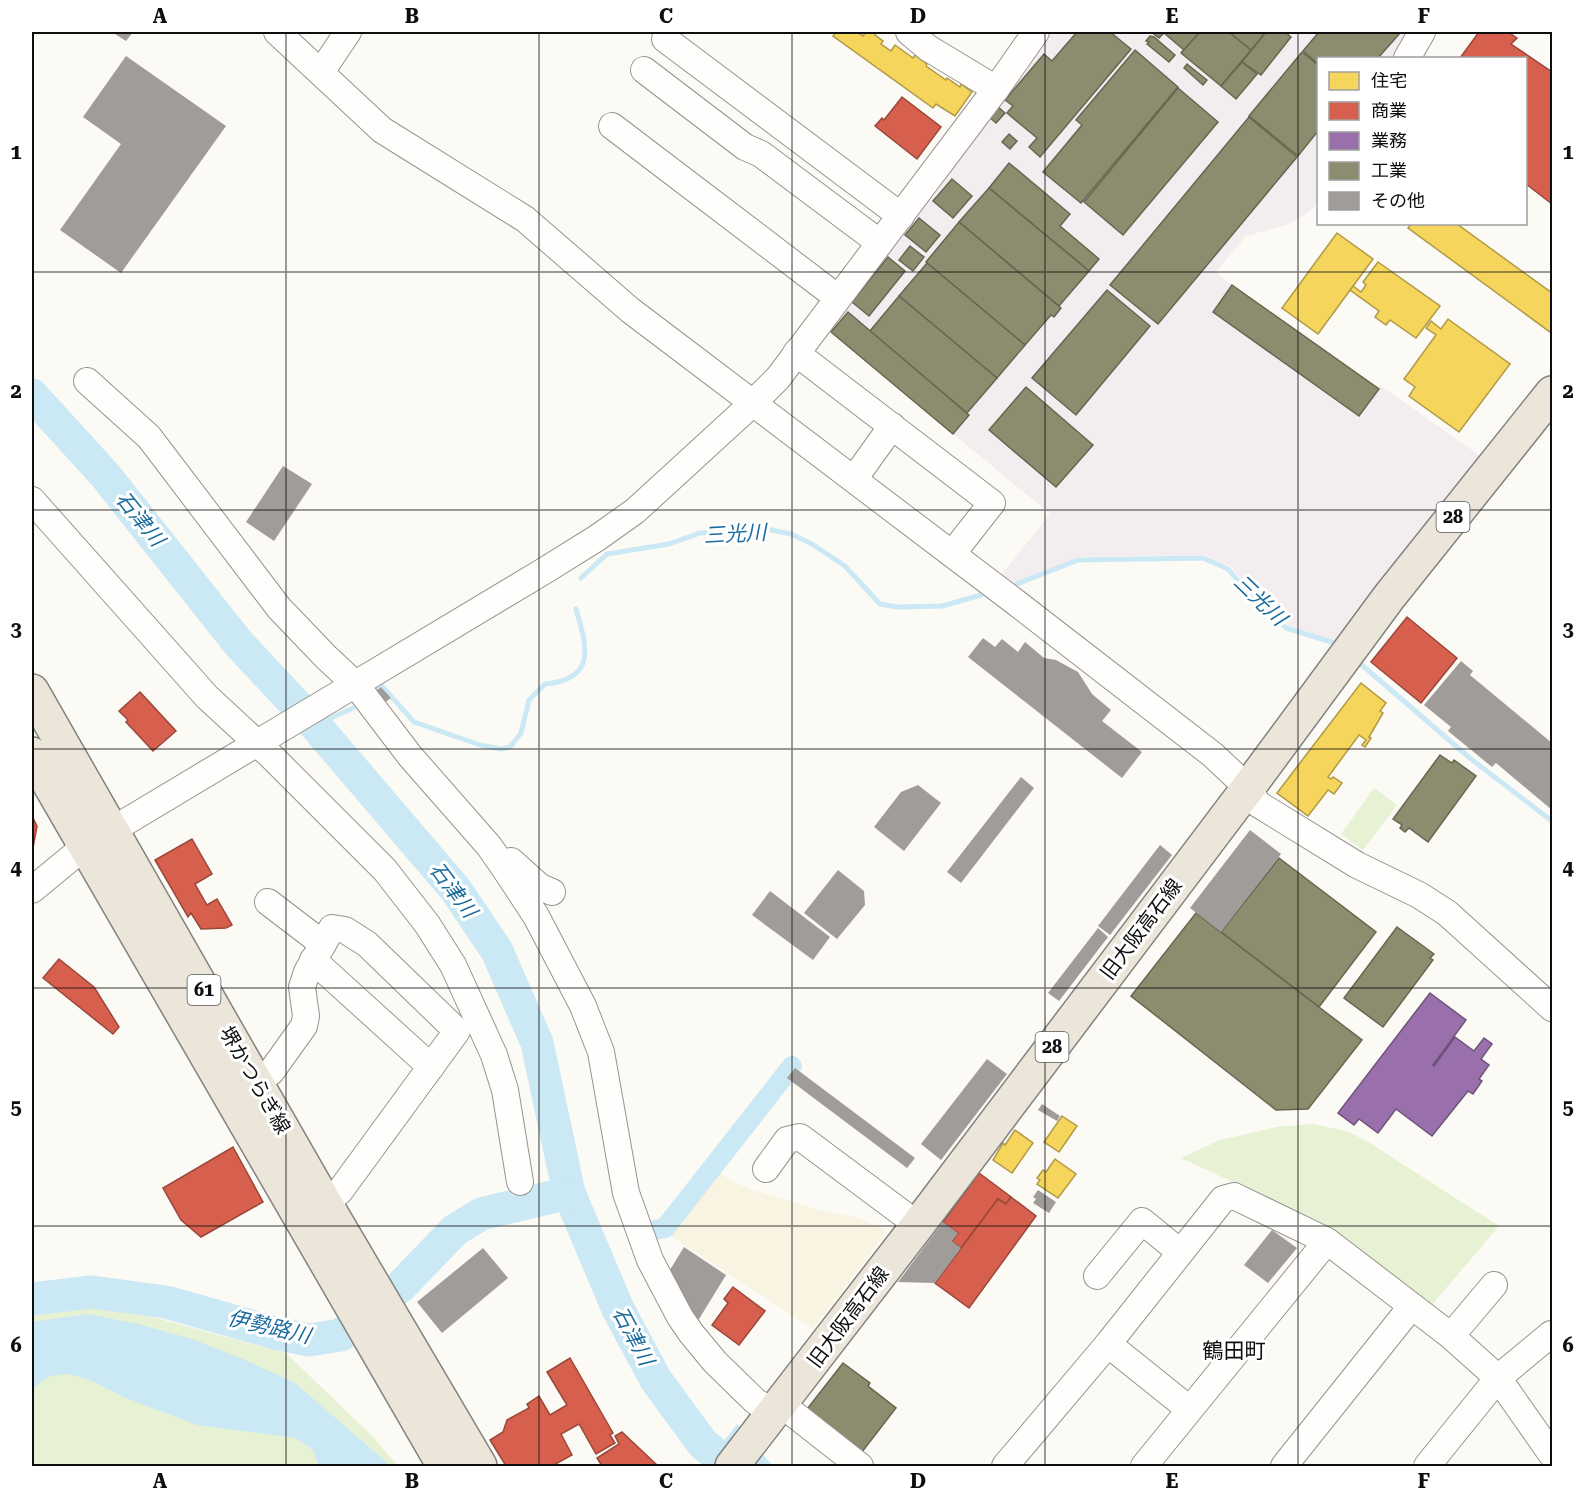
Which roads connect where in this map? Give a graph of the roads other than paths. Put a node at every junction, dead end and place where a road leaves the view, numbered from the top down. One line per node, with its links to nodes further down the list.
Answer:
1 (277, 32): 9 (street)
2 (348, 32): 9 (street)
3 (909, 32): 10 (street)
4 (1036, 32): 10 (street)
5 (1422, 32): 7 (street)
6 (665, 39): 12 (street)
7 (1408, 57)
8 (645, 70): 13 (street)
9 (321, 72): 18 (street)
10 (996, 89): 12 (street)
11 (612, 126): 14 (street)
12 (901, 216): 13 (street)
13 (880, 243): 14 (street)
14 (838, 298): 15 (street)
15 (796, 353): 18 (street); 19 (street)
16 (87, 381): 23 (street)
17 (1552, 393): 27 (main road, 旧大阪高石線 / 28)
18 (753, 403): 20 (street); 23 (street)
19 (892, 426): 20 (street); 22 (street)
20 (854, 480): 22 (street)
21 (32, 500): 25 (street)
22 (952, 554): 27 (street)
23 (353, 687): 25 (street); 29 (street)
24 (32, 691): 28 (main road, 堺かつらぎ線 / 61)
25 (262, 740): 28 (street); 39 (street)
26 (32, 754): 30 (main road, 堺かつらぎ線 / 61)
27 (1248, 788): 35 (street); 41 (main road, 旧大阪高石線 / 28)
28 (112, 830): 30 (street); 37 (main road, 堺かつらぎ線 / 61)
29 (489, 846): 32 (street); 53 (street)
30 (84, 847): 31 (street); 47 (main road, 堺かつらぎ線 / 61)
31 (32, 890)
32 (552, 892)
33 (268, 902): 34 (street)
34 (318, 952): 36 (street); 36 (street); 37 (street)
35 (1552, 1008)
36 (431, 1067): 40 (street)
37 (256, 1082): 40 (main road, 堺かつらぎ線 / 61)
38 (766, 1169): 41 (street)
39 (520, 1182)
40 (325, 1203): 47 (main road, 堺かつらぎ線 / 61)
41 (918, 1225): 53 (main road, 旧大阪高石線 / 28)
42 (1327, 1241): 43 (street); 46 (street); 52 (street)
43 (1180, 1252): 44 (street); 50 (street)
44 (1097, 1276)
45 (1494, 1285): 49 (street)
46 (1411, 1306): 49 (street); 61 (street)
47 (370, 1310): 55 (main road, 堺かつらぎ線 / 61); 56 (main road, 堺かつらぎ線 / 61)
48 (1551, 1334): 51 (street)
49 (1451, 1336): 51 (street)
50 (1108, 1344): 52 (street); 59 (street)
51 (1498, 1378): 54 (street); 62 (street)
52 (1189, 1409): 60 (street)
53 (772, 1415): 57 (main road, 旧大阪高石線 / 28); 58 (street)
54 (1552, 1455)
55 (444, 1467)
56 (480, 1467)
57 (732, 1467)
58 (860, 1467)
59 (1005, 1467)
60 (1144, 1467)
61 (1284, 1467)
62 (1427, 1467)

